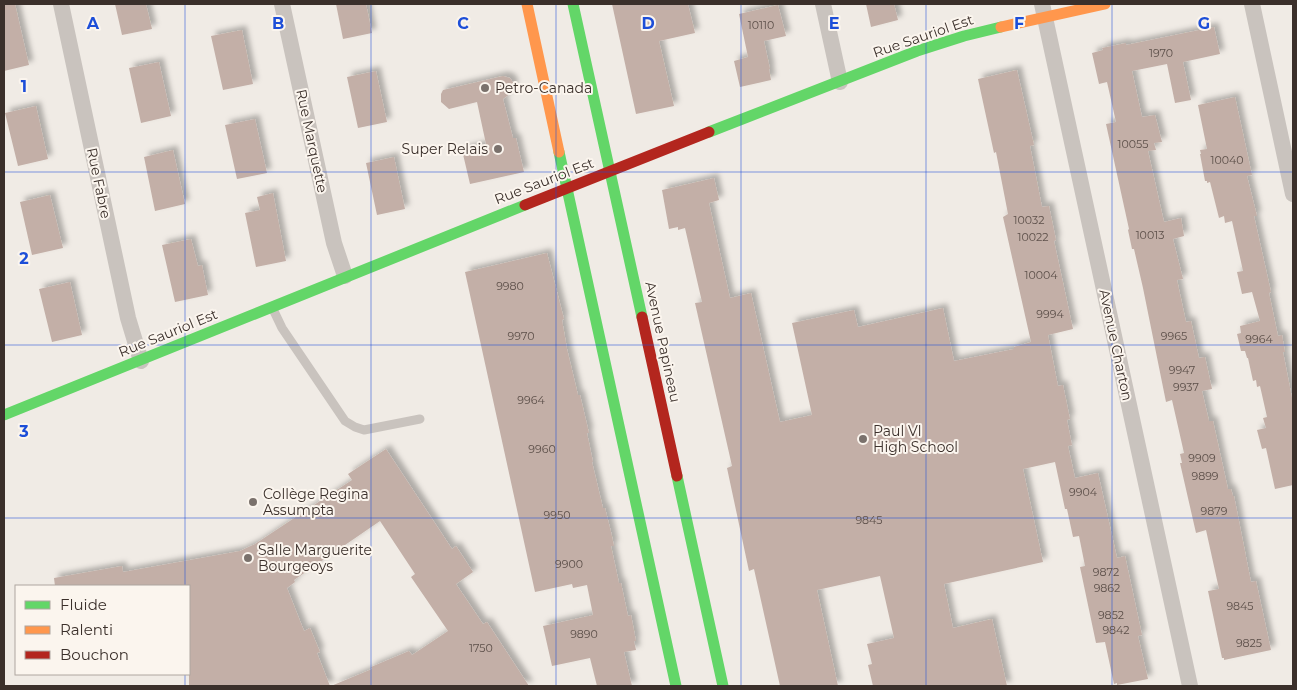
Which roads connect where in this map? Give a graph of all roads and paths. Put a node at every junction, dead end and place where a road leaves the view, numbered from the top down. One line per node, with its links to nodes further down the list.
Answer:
1 (61, 4): 15 (street, Rue Fabre)
2 (282, 4): 13 (street, Rue Marquette)
3 (527, 4): 11 (main road)
4 (573, 4): 10 (main road, Avenue Papineau)
5 (823, 4): 9 (street)
6 (1104, 4): 8 (main road, Rue Sauriol Est)
7 (1252, 4): 12 (street)
8 (1043, 11): 9 (main road, Rue Sauriol Est); 20 (street, Avenue Charton)
9 (840, 82): 10 (main road, Rue Sauriol Est)
10 (610, 172): 11 (main road, Rue Sauriol Est); 19 (main road, Avenue Papineau)
11 (568, 189): 13 (main road, Rue Sauriol Est); 18 (main road)
12 (1293, 194)
13 (345, 276): 14 (main road, Rue Sauriol Est)
14 (272, 307): 15 (main road, Rue Sauriol Est); 17 (lane)
15 (140, 361): 16 (main road, Rue Sauriol Est)
16 (4, 416)
17 (420, 420)
18 (676, 686)
19 (723, 686)
20 (1190, 686)

